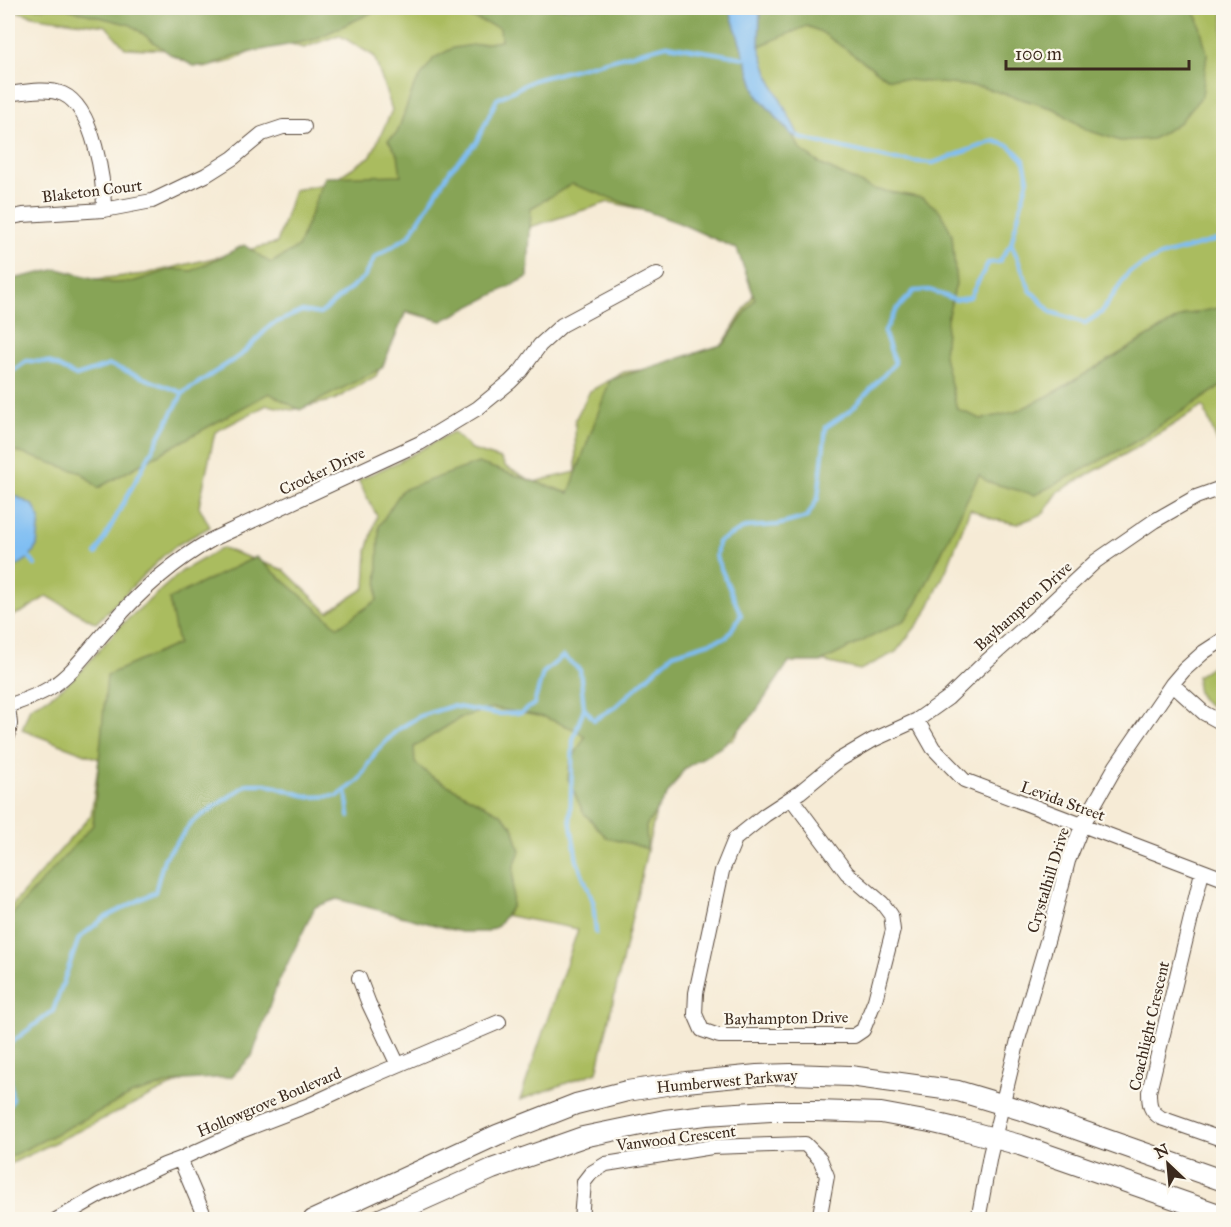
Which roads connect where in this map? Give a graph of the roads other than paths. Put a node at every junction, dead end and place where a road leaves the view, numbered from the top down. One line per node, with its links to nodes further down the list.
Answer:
1 (8, 93): 3 (street)
2 (304, 127): 3 (street, Blaketon Court)
3 (104, 210): 4 (street, Blaketon Court)
4 (8, 218)
5 (657, 274): 9 (street, Crocker Drive)
6 (1224, 487): 10 (street, Bayhampton Drive)
7 (1224, 639): 8 (street, Crystalhill Drive)
8 (1172, 684): 11 (street); 14 (street, Crystalhill Drive)
9 (8, 706): 12 (street)
10 (916, 720): 13 (street, Bayhampton Drive); 14 (street, Levida Street)
11 (1224, 724)
12 (8, 736)
13 (791, 798): 13 (street, Bayhampton Drive)
14 (1082, 826): 15 (street, Levida Street); 20 (street, Crystalhill Drive)
15 (1203, 872): 16 (street, Levida Street); 22 (street, Coachlight Crescent)
16 (1224, 879)
17 (359, 978): 19 (street)
18 (499, 1022): 19 (street, Hollowgrove Boulevard)
19 (398, 1065): 23 (street, Hollowgrove Boulevard)
20 (1002, 1104): 21 (street, Crystalhill Drive); 24 (main road, Humberwest Parkway); 28 (main road, Humberwest Parkway)
21 (994, 1137): 25 (main road, Humberwest Parkway); 29 (main road, Humberwest Parkway); 32 (street, Crystalhill Drive)
22 (1224, 1140)
23 (180, 1160): 26 (street, Hollowgrove Boulevard); 27 (street)
24 (1224, 1181)
25 (1224, 1215)
26 (56, 1220)
27 (206, 1220)
28 (313, 1220)
29 (378, 1220)
30 (581, 1220): 31 (street, Vanwood Crescent)
31 (819, 1220)
32 (978, 1220)

